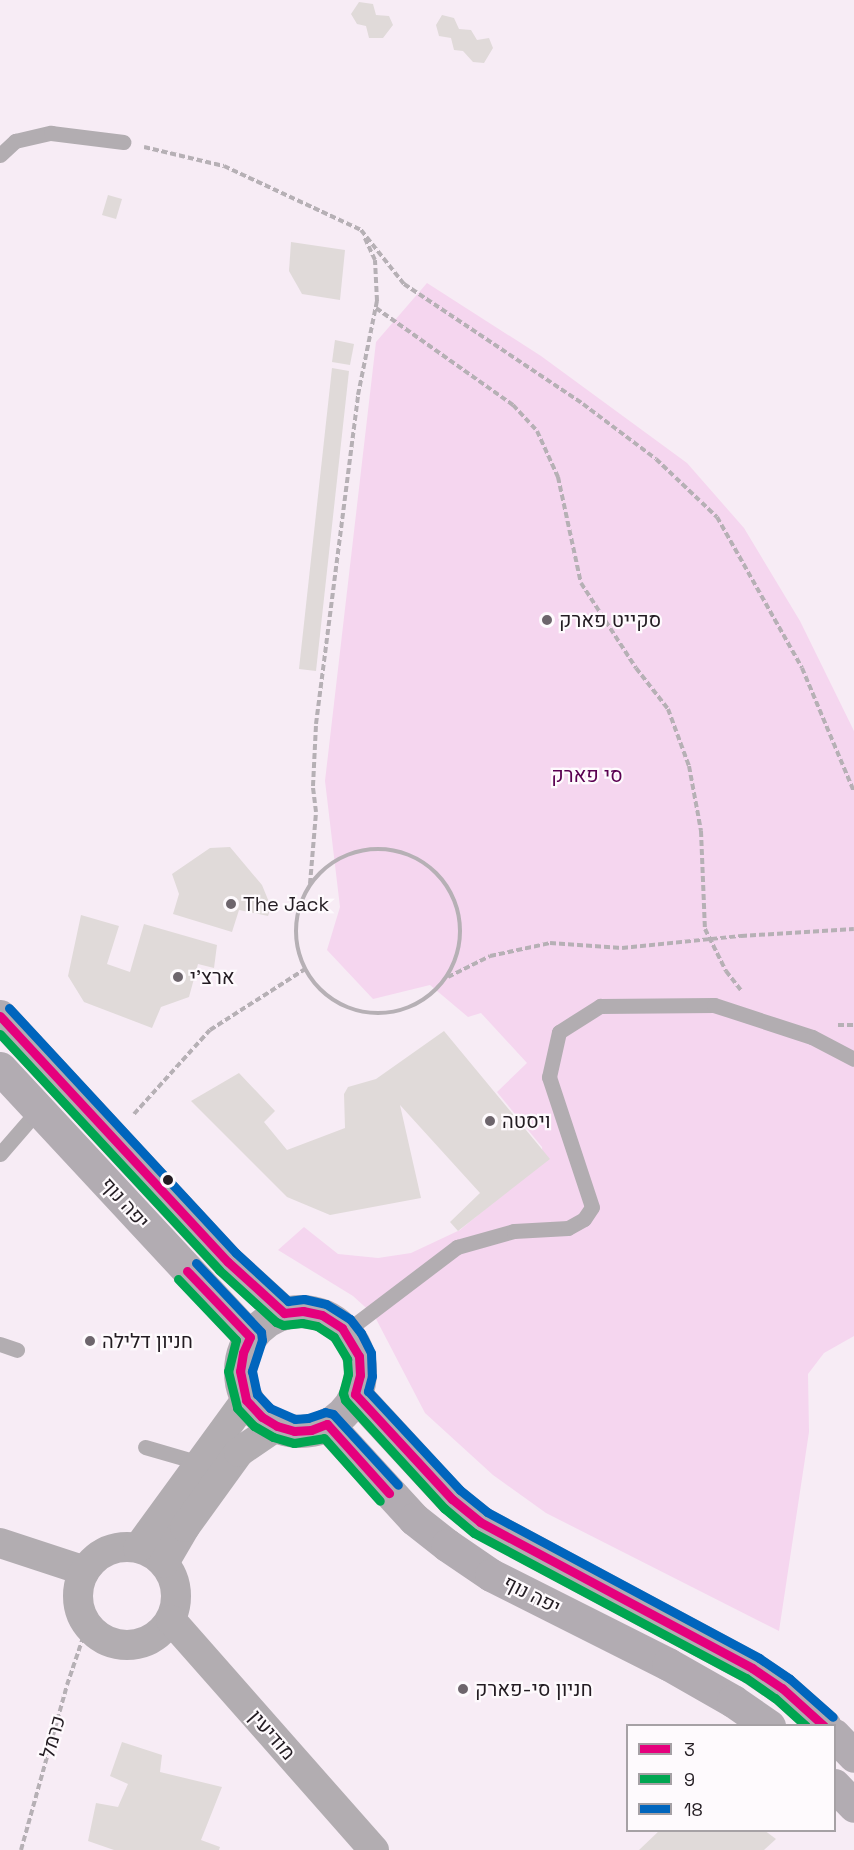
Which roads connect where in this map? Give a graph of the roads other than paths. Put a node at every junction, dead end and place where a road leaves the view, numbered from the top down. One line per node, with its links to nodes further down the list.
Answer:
1 (123, 142): 2 (lane)
2 (0, 155)
3 (0, 1016): 8 (main road, יפה נוף)
4 (854, 1059): 9 (lane)
5 (0, 1068): 6 (main road, יפה נוף)
6 (39, 1109): 7 (lane); 10 (main road, יפה נוף)
7 (0, 1154)
8 (284, 1313): 9 (main road); 10 (main road)
9 (345, 1332): 13 (main road)
10 (250, 1337): 14 (main road)
11 (0, 1344): 12 (lane)
12 (17, 1350)
13 (355, 1394): 15 (main road); 25 (main road, יפה נוף)
14 (246, 1400): 16 (main road); 18 (street)
15 (327, 1424): 16 (main road); 24 (main road, יפה נוף)
16 (277, 1426): 21 (street)
17 (145, 1448): 18 (lane)
18 (200, 1463): 20 (street)
19 (0, 1543): 22 (street)
20 (138, 1548): 21 (street); 22 (street)
21 (165, 1563): 23 (street)
22 (85, 1571): 23 (street)
23 (171, 1620): 30 (street, מודיעין)
24 (768, 1724)
25 (824, 1724)
26 (836, 1738): 27 (main road)
27 (854, 1756)
28 (836, 1787): 29 (main road)
29 (854, 1806)
30 (374, 1850)

